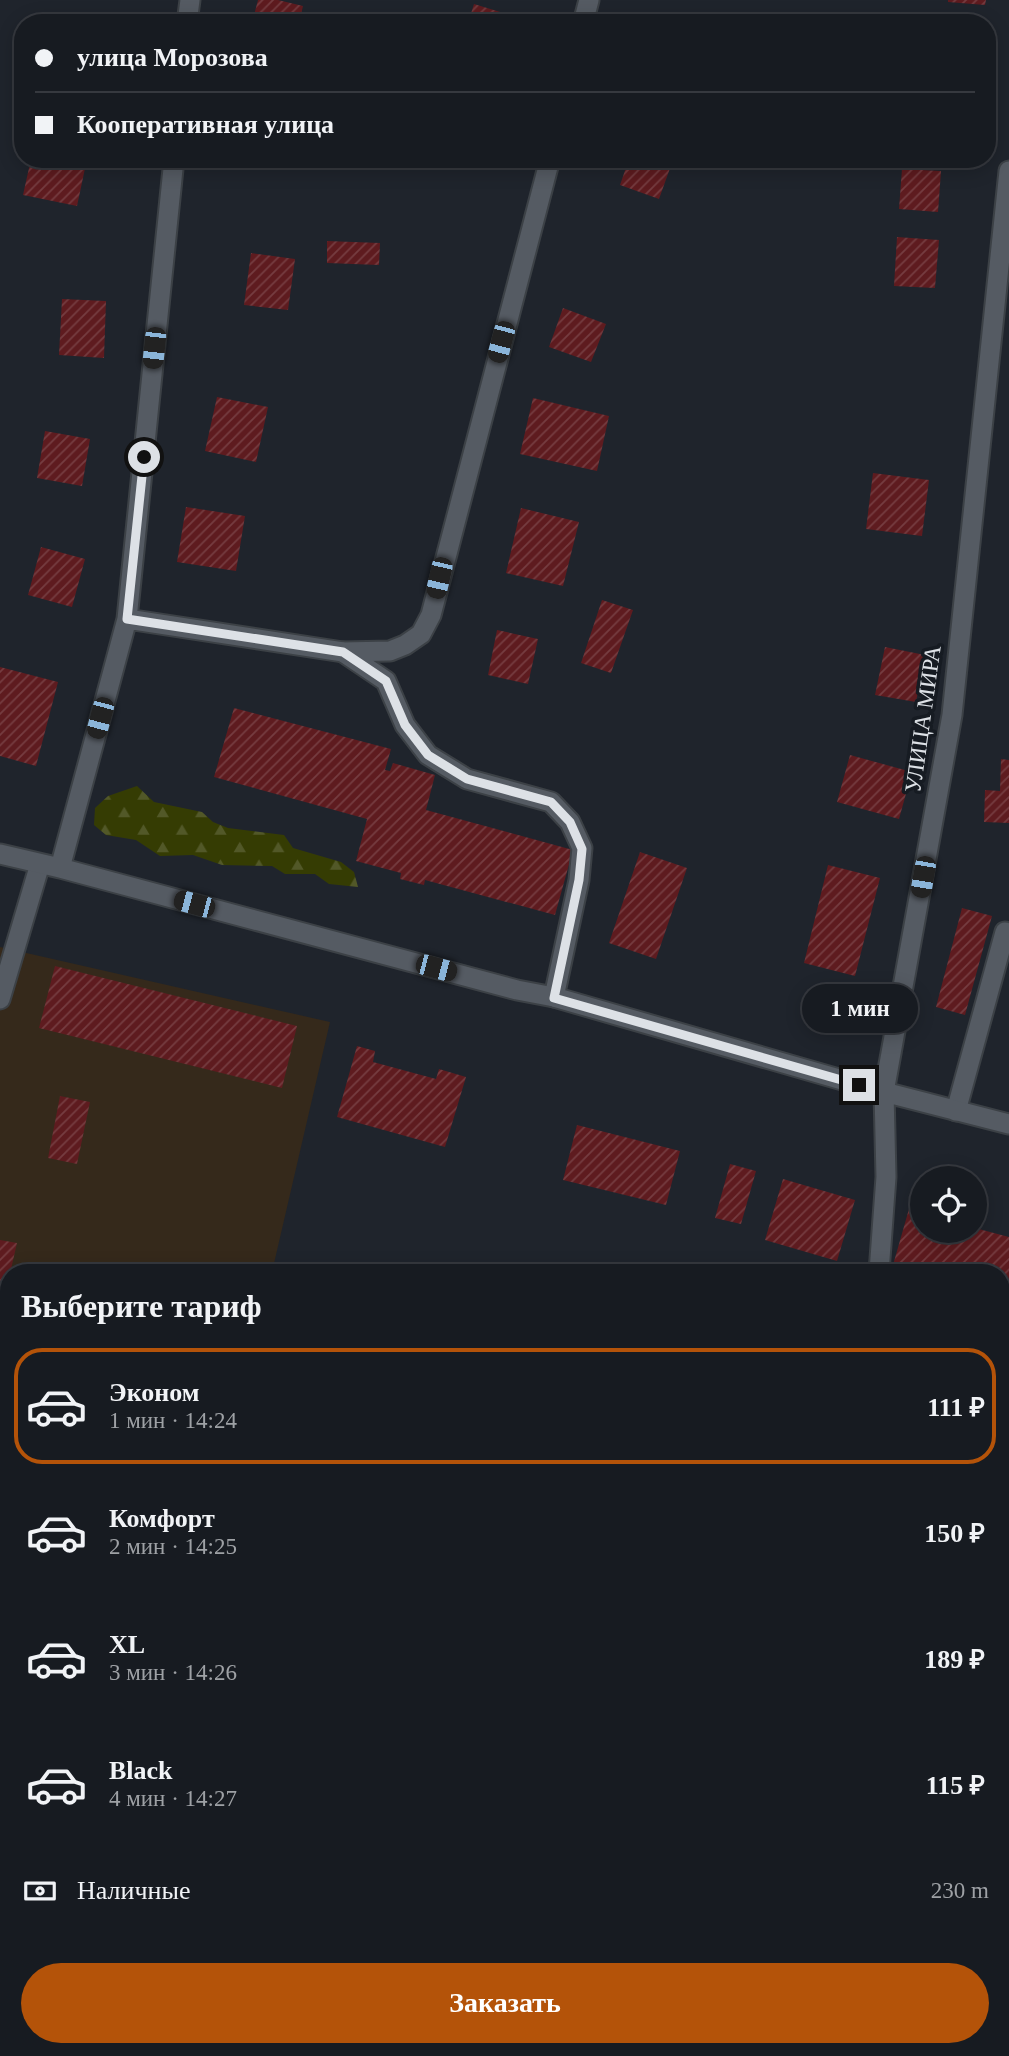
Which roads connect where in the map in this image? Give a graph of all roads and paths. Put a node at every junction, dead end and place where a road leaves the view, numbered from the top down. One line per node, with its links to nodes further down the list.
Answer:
1 (173, 168): 4 (street)
2 (548, 168): 5 (street)
3 (1009, 172): 12 (street, УЛИЦА МИРА)
4 (127, 619): 5 (street); 8 (street)
5 (343, 652): 10 (street)
6 (0, 854): 7 (street)
7 (40, 864): 8 (street); 11 (street)
8 (60, 868): 10 (street)
9 (1009, 933): 13 (street)
10 (554, 998): 12 (street)
11 (0, 999)
12 (884, 1092): 13 (street); 15 (street, УЛИЦА МИРА)
13 (956, 1111): 14 (street)
14 (1009, 1124)
15 (880, 1264)

